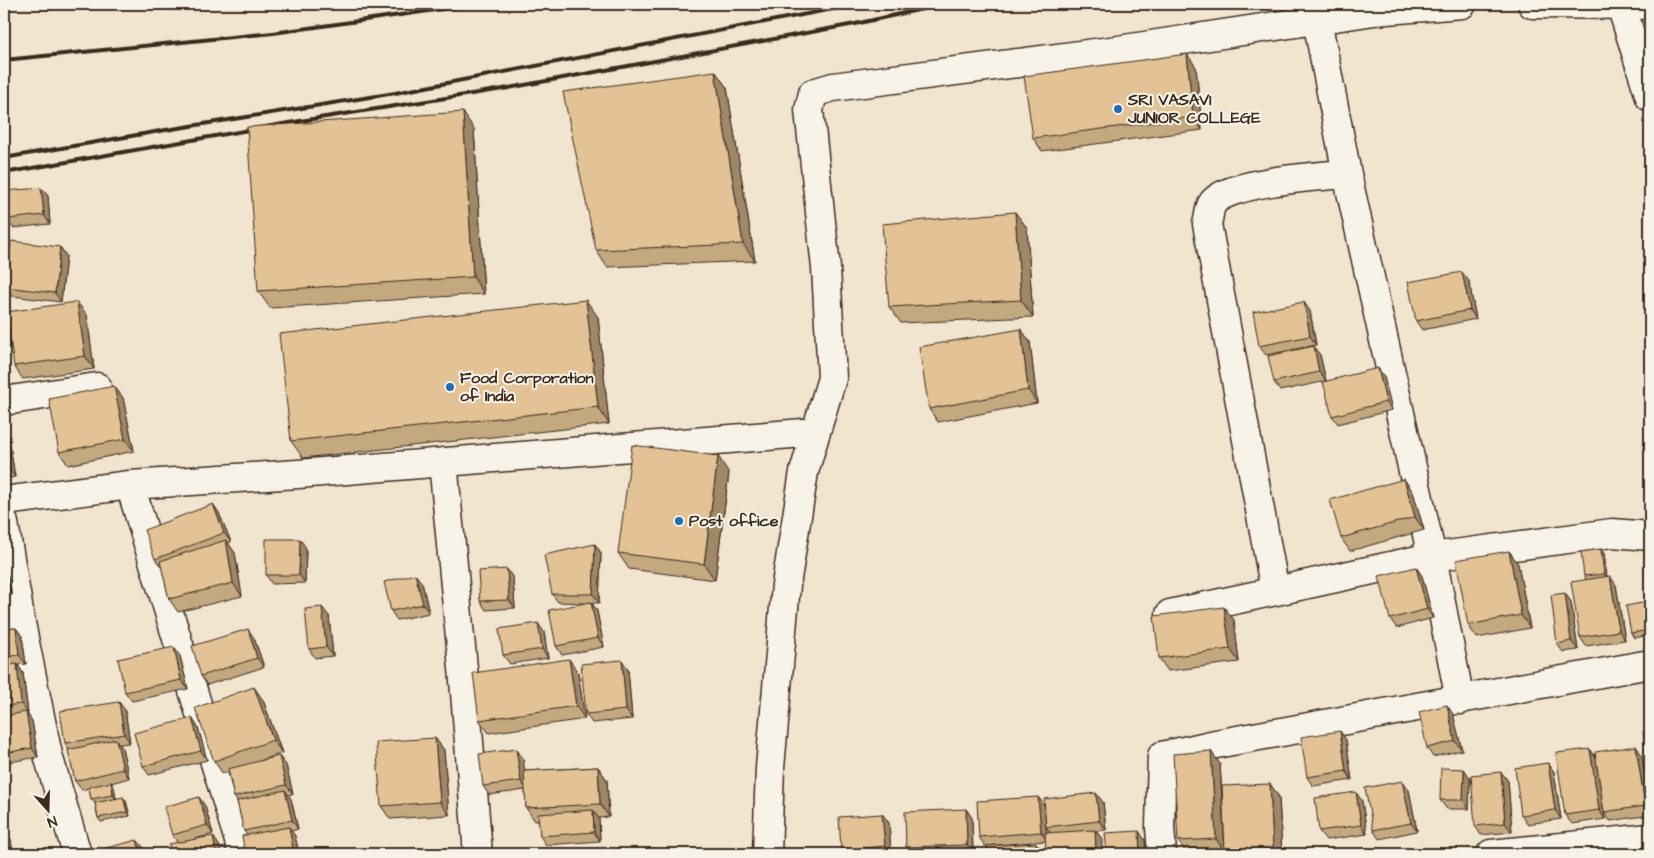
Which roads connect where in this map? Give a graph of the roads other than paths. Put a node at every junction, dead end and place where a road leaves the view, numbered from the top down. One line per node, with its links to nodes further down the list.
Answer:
1 (1462, 4): 5 (street)
2 (1532, 4): 4 (street)
3 (1650, 4): 4 (street)
4 (1621, 5): 6 (street)
5 (1317, 20): 7 (street); 10 (street)
6 (1650, 97)
7 (1347, 174): 16 (street); 17 (street)
8 (97, 387): 9 (street)
9 (4, 401)
10 (816, 432): 11 (street); 25 (street)
11 (443, 462): 12 (street); 24 (street)
12 (130, 485): 13 (street); 23 (street)
13 (4, 501)
14 (4, 523): 22 (street)
15 (1650, 536): 16 (street)
16 (1432, 557): 17 (street); 20 (street)
17 (1275, 591): 18 (street)
18 (1170, 614)
19 (1650, 664): 20 (street)
20 (1460, 700): 26 (street)
21 (1650, 838): 27 (street)
22 (76, 854)
23 (243, 854)
24 (478, 854)
25 (767, 854)
26 (1162, 854)
27 (1491, 854)

